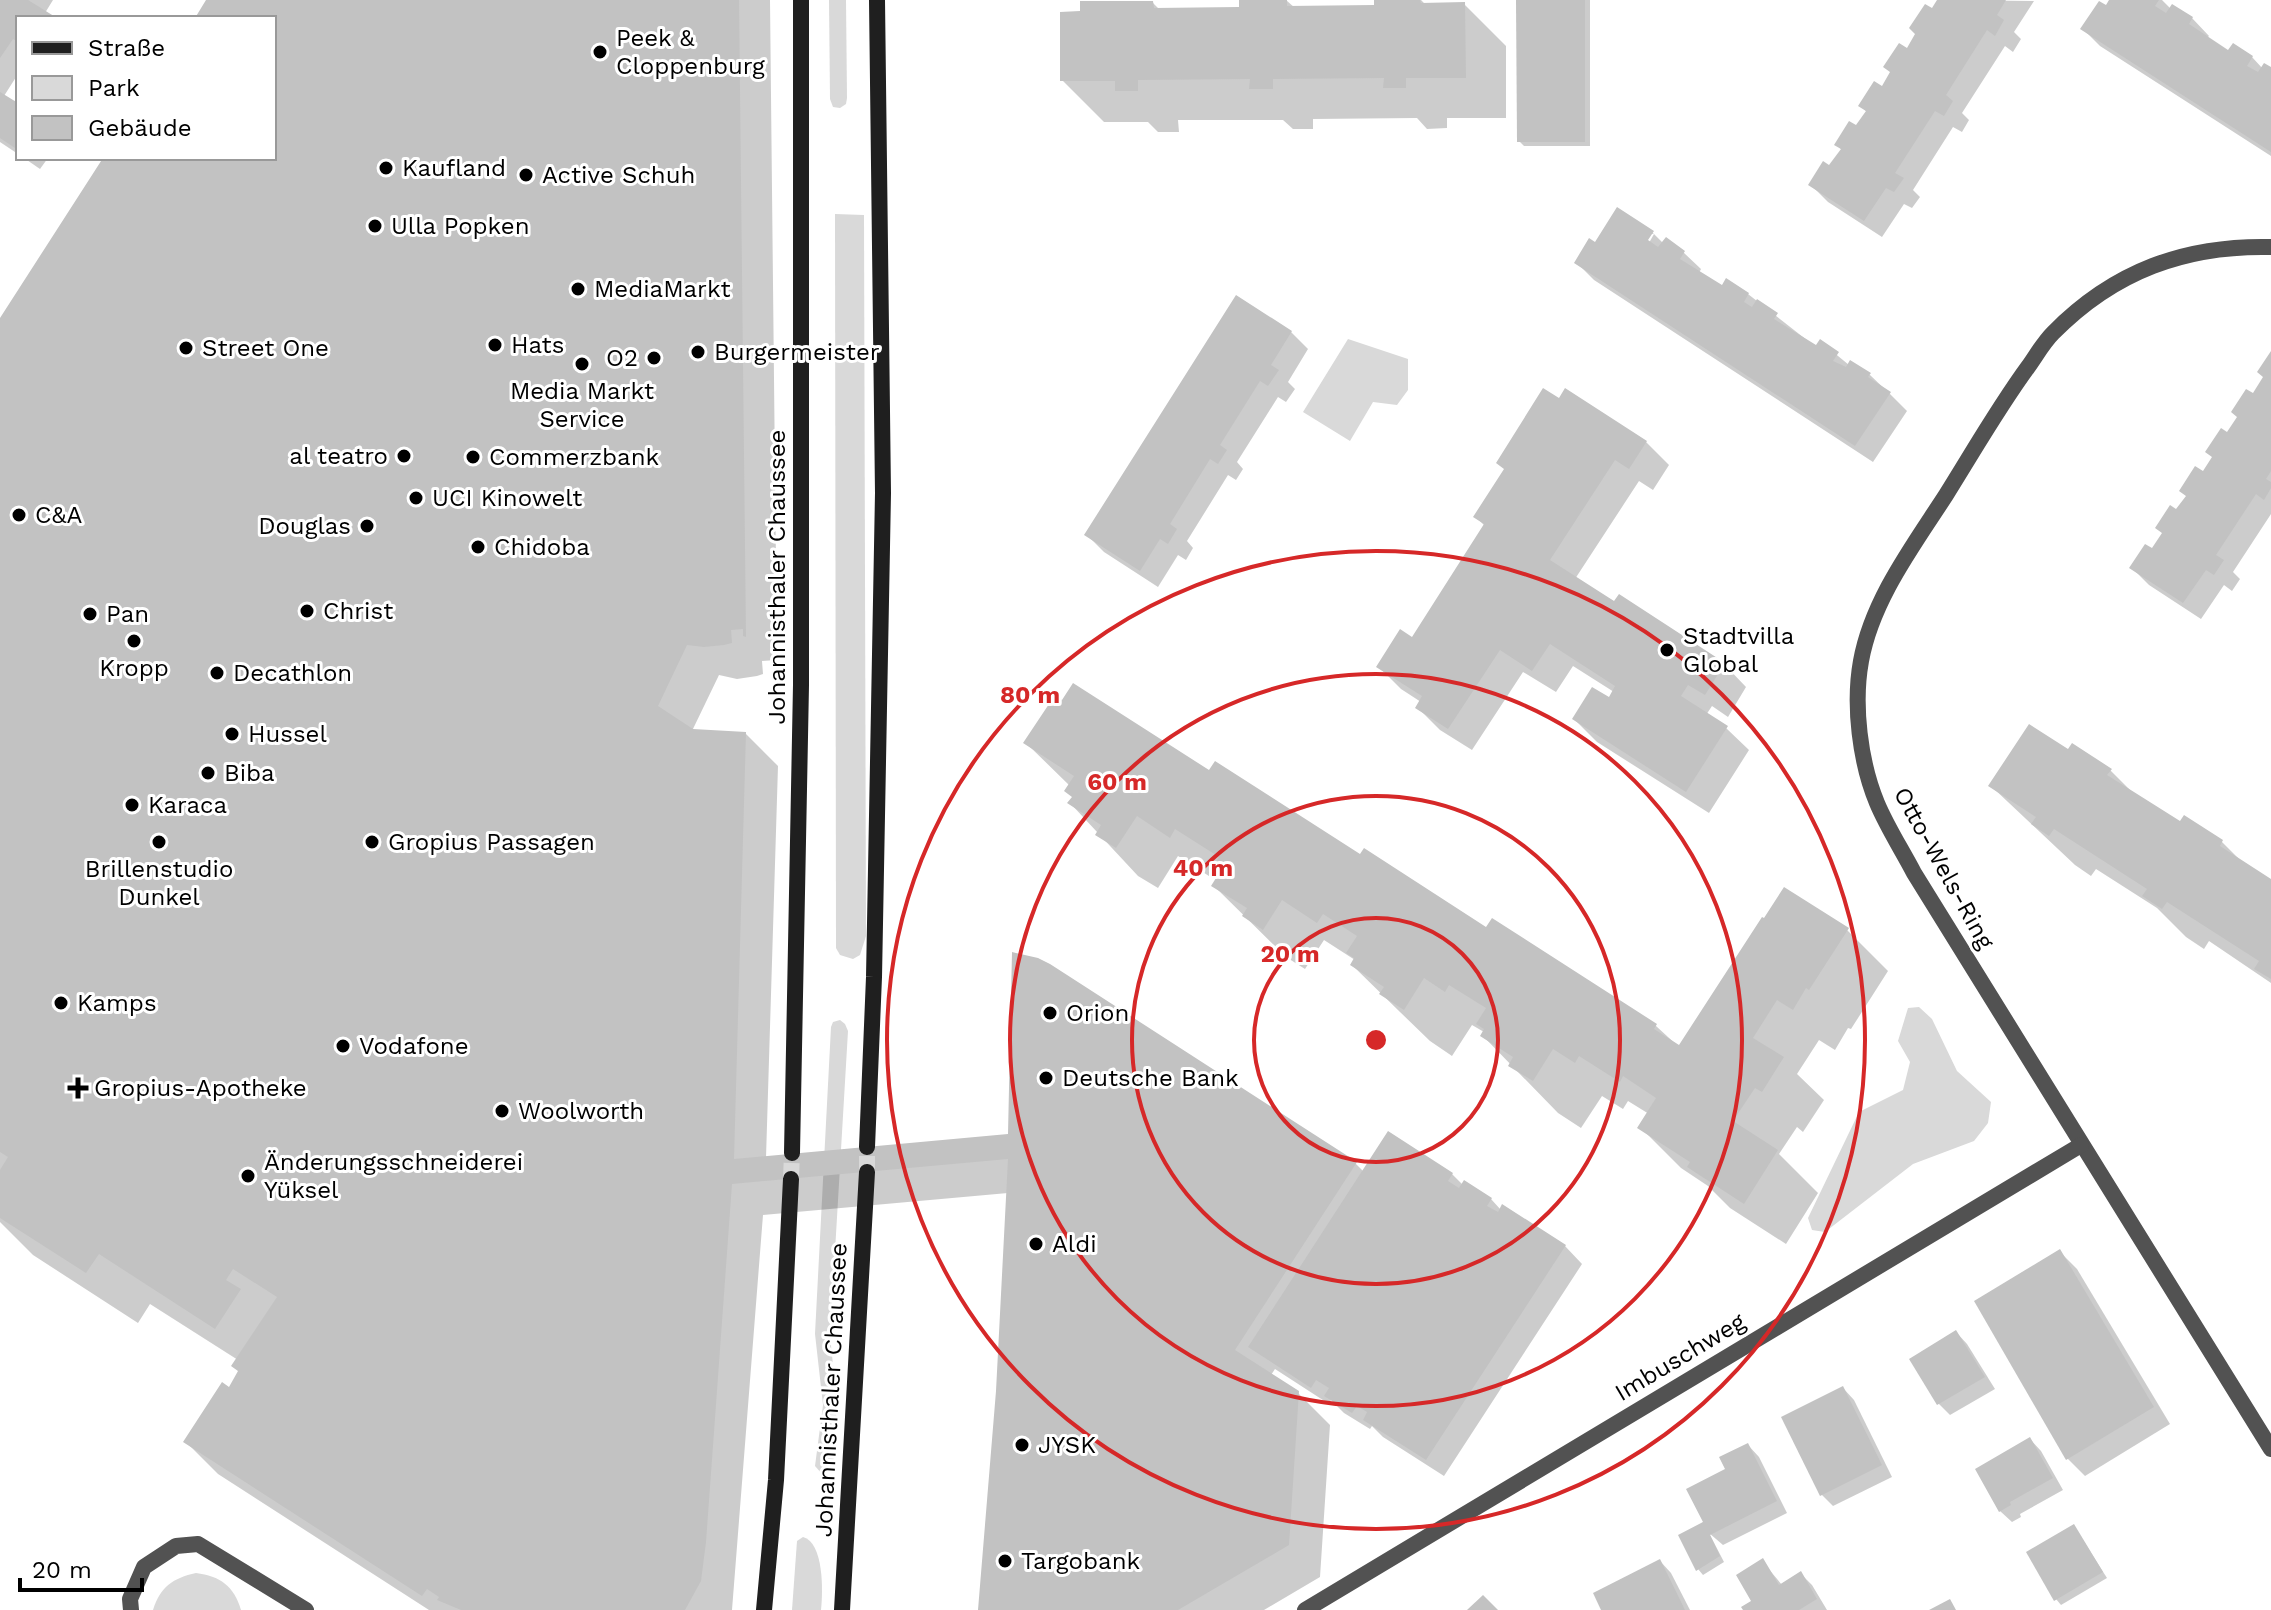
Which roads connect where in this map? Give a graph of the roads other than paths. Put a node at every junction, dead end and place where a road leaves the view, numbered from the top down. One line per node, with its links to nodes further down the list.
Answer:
1 (801, 0): 6 (main road, Johannisthaler Chaussee)
2 (877, 0): 5 (main road)
3 (2271, 247): 4 (street, Otto-Wels-Ring)
4 (2081, 1145): 9 (street, Otto-Wels-Ring); 15 (street, Imbuschweg)
5 (867, 1147)
6 (792, 1153)
7 (867, 1172): 14 (main road, Johannisthaler Chaussee)
8 (791, 1179): 13 (main road, Johannisthaler Chaussee)
9 (2271, 1449)
10 (283, 1604): 11 (street); 12 (street)
11 (131, 1610)
12 (306, 1610)
13 (764, 1610)
14 (842, 1610)
15 (1305, 1610)

